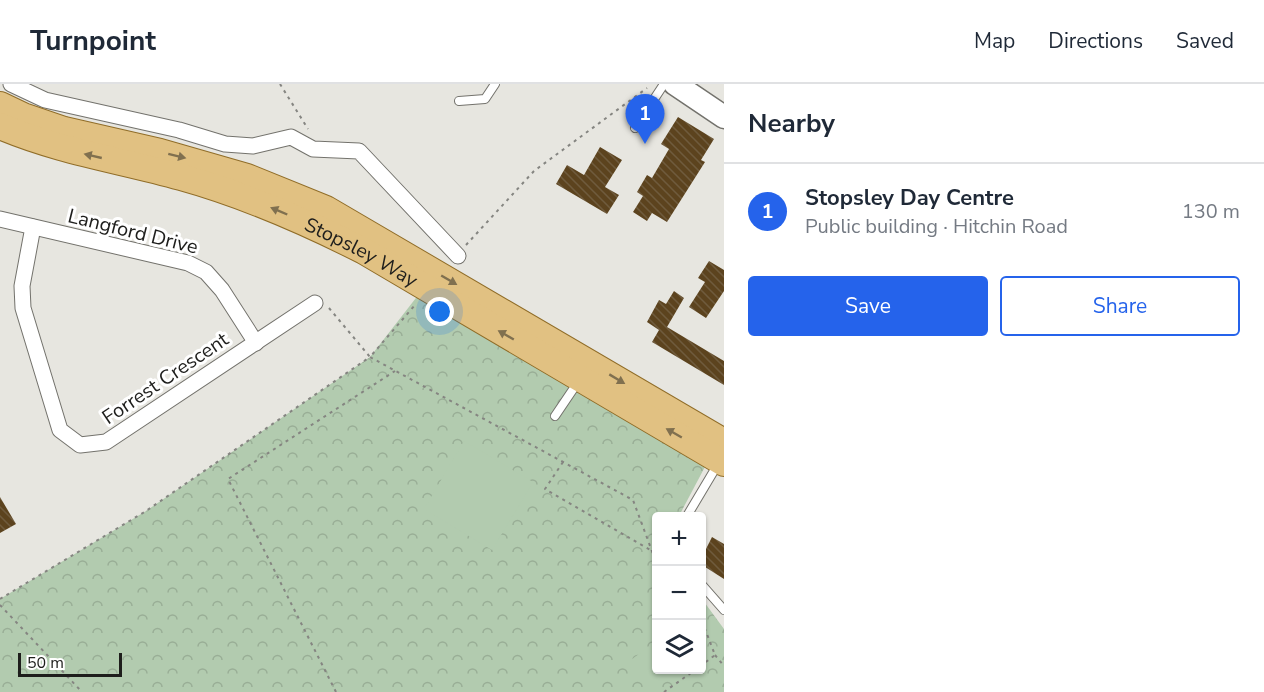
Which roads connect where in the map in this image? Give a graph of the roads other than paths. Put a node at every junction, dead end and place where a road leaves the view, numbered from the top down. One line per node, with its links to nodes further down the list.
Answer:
1 (11, 84): 12 (street)
2 (495, 84): 5 (lane)
3 (664, 84): 9 (lane)
4 (675, 84): 7 (street)
5 (459, 101)
6 (0, 105): 17 (main road, Stopsley Way, one-way to 17)
7 (724, 117)
8 (0, 126): 15 (main road, Stopsley Way, one-way to 8)
9 (635, 128)
10 (0, 219): 11 (street, Langford Drive)
11 (33, 227): 14 (street, Langford Drive); 14 (street, Forrest Crescent)
12 (458, 256)
13 (315, 303): 14 (street, Forrest Crescent)
14 (256, 343)
15 (581, 379): 16 (lane); 17 (main road, Stopsley Way, one-way to 15)
16 (555, 416)
17 (723, 455): 18 (lane)
18 (689, 512)
19 (706, 590): 20 (lane)
20 (724, 610)

